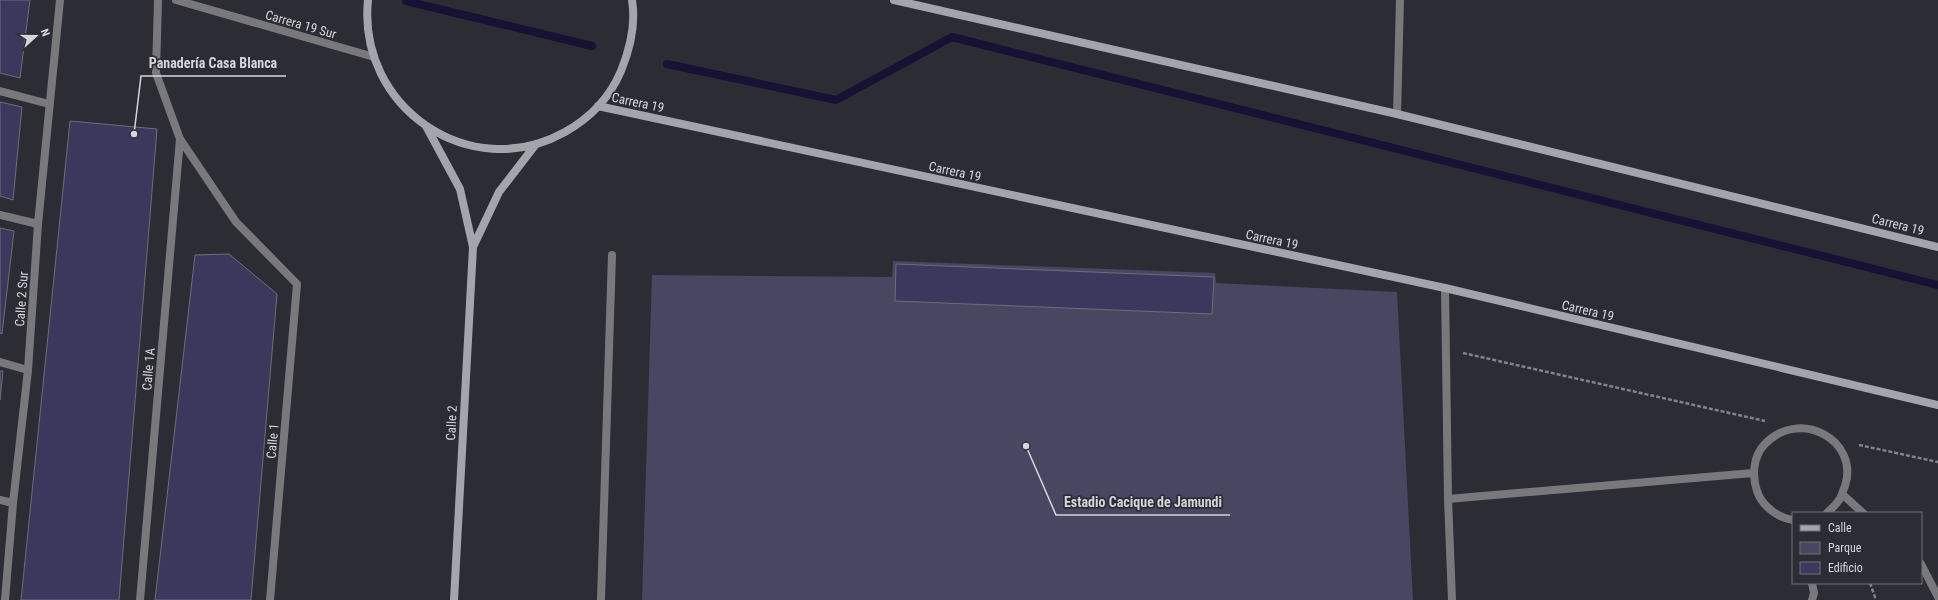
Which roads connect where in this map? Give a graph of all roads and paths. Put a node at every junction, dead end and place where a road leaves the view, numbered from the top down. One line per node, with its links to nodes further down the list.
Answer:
1 (60, 0): 10 (street, Calle 2 Sur)
2 (158, 0): 14 (street)
3 (176, 0): 8 (street, Carrera 19 Sur)
4 (368, 0): 8 (street)
5 (632, 0): 11 (street)
6 (894, 0): 12 (street, Carrera 19)
7 (1400, 0): 12 (street)
8 (374, 57): 13 (street)
9 (0, 91): 10 (street)
10 (49, 104): 17 (street, Calle 2 Sur)
11 (598, 106): 15 (street); 21 (street, Carrera 19)
12 (1397, 114): 19 (street, Carrera 19)
13 (426, 126): 15 (street); 18 (street, Calle 2)
14 (180, 140): 42 (street, Calle 1A); 43 (street, Calle 1)
15 (536, 144): 18 (street, Calle 2)
16 (0, 215): 17 (street)
17 (38, 224): 24 (street, Calle 2 Sur)
18 (473, 247): 44 (street, Calle 2)
19 (1938, 247)
20 (612, 255): 45 (street)
21 (1445, 288): 22 (street); 25 (street, Carrera 19)
22 (1445, 349): 26 (path); 31 (street)
23 (0, 362): 24 (street)
24 (28, 370): 33 (street, Calle 2 Sur)
25 (1938, 405)
26 (1793, 427): 27 (street); 29 (street)
27 (1833, 440): 28 (path); 30 (street)
28 (1938, 462)
29 (1753, 473): 31 (street); 36 (street)
30 (1842, 494): 34 (street); 35 (street)
31 (1448, 499): 46 (street)
32 (0, 500): 33 (street)
33 (13, 503): 41 (street, Calle 2 Sur)
34 (1827, 512)
35 (1862, 512)
36 (1792, 520)
37 (1922, 566): 40 (street)
38 (1812, 584): 47 (street)
39 (1870, 584): 48 (path)
40 (1938, 596)
41 (5, 600)
42 (140, 600)
43 (270, 600)
44 (454, 600)
45 (601, 600)
46 (1452, 600)
47 (1812, 600)
48 (1876, 600)

